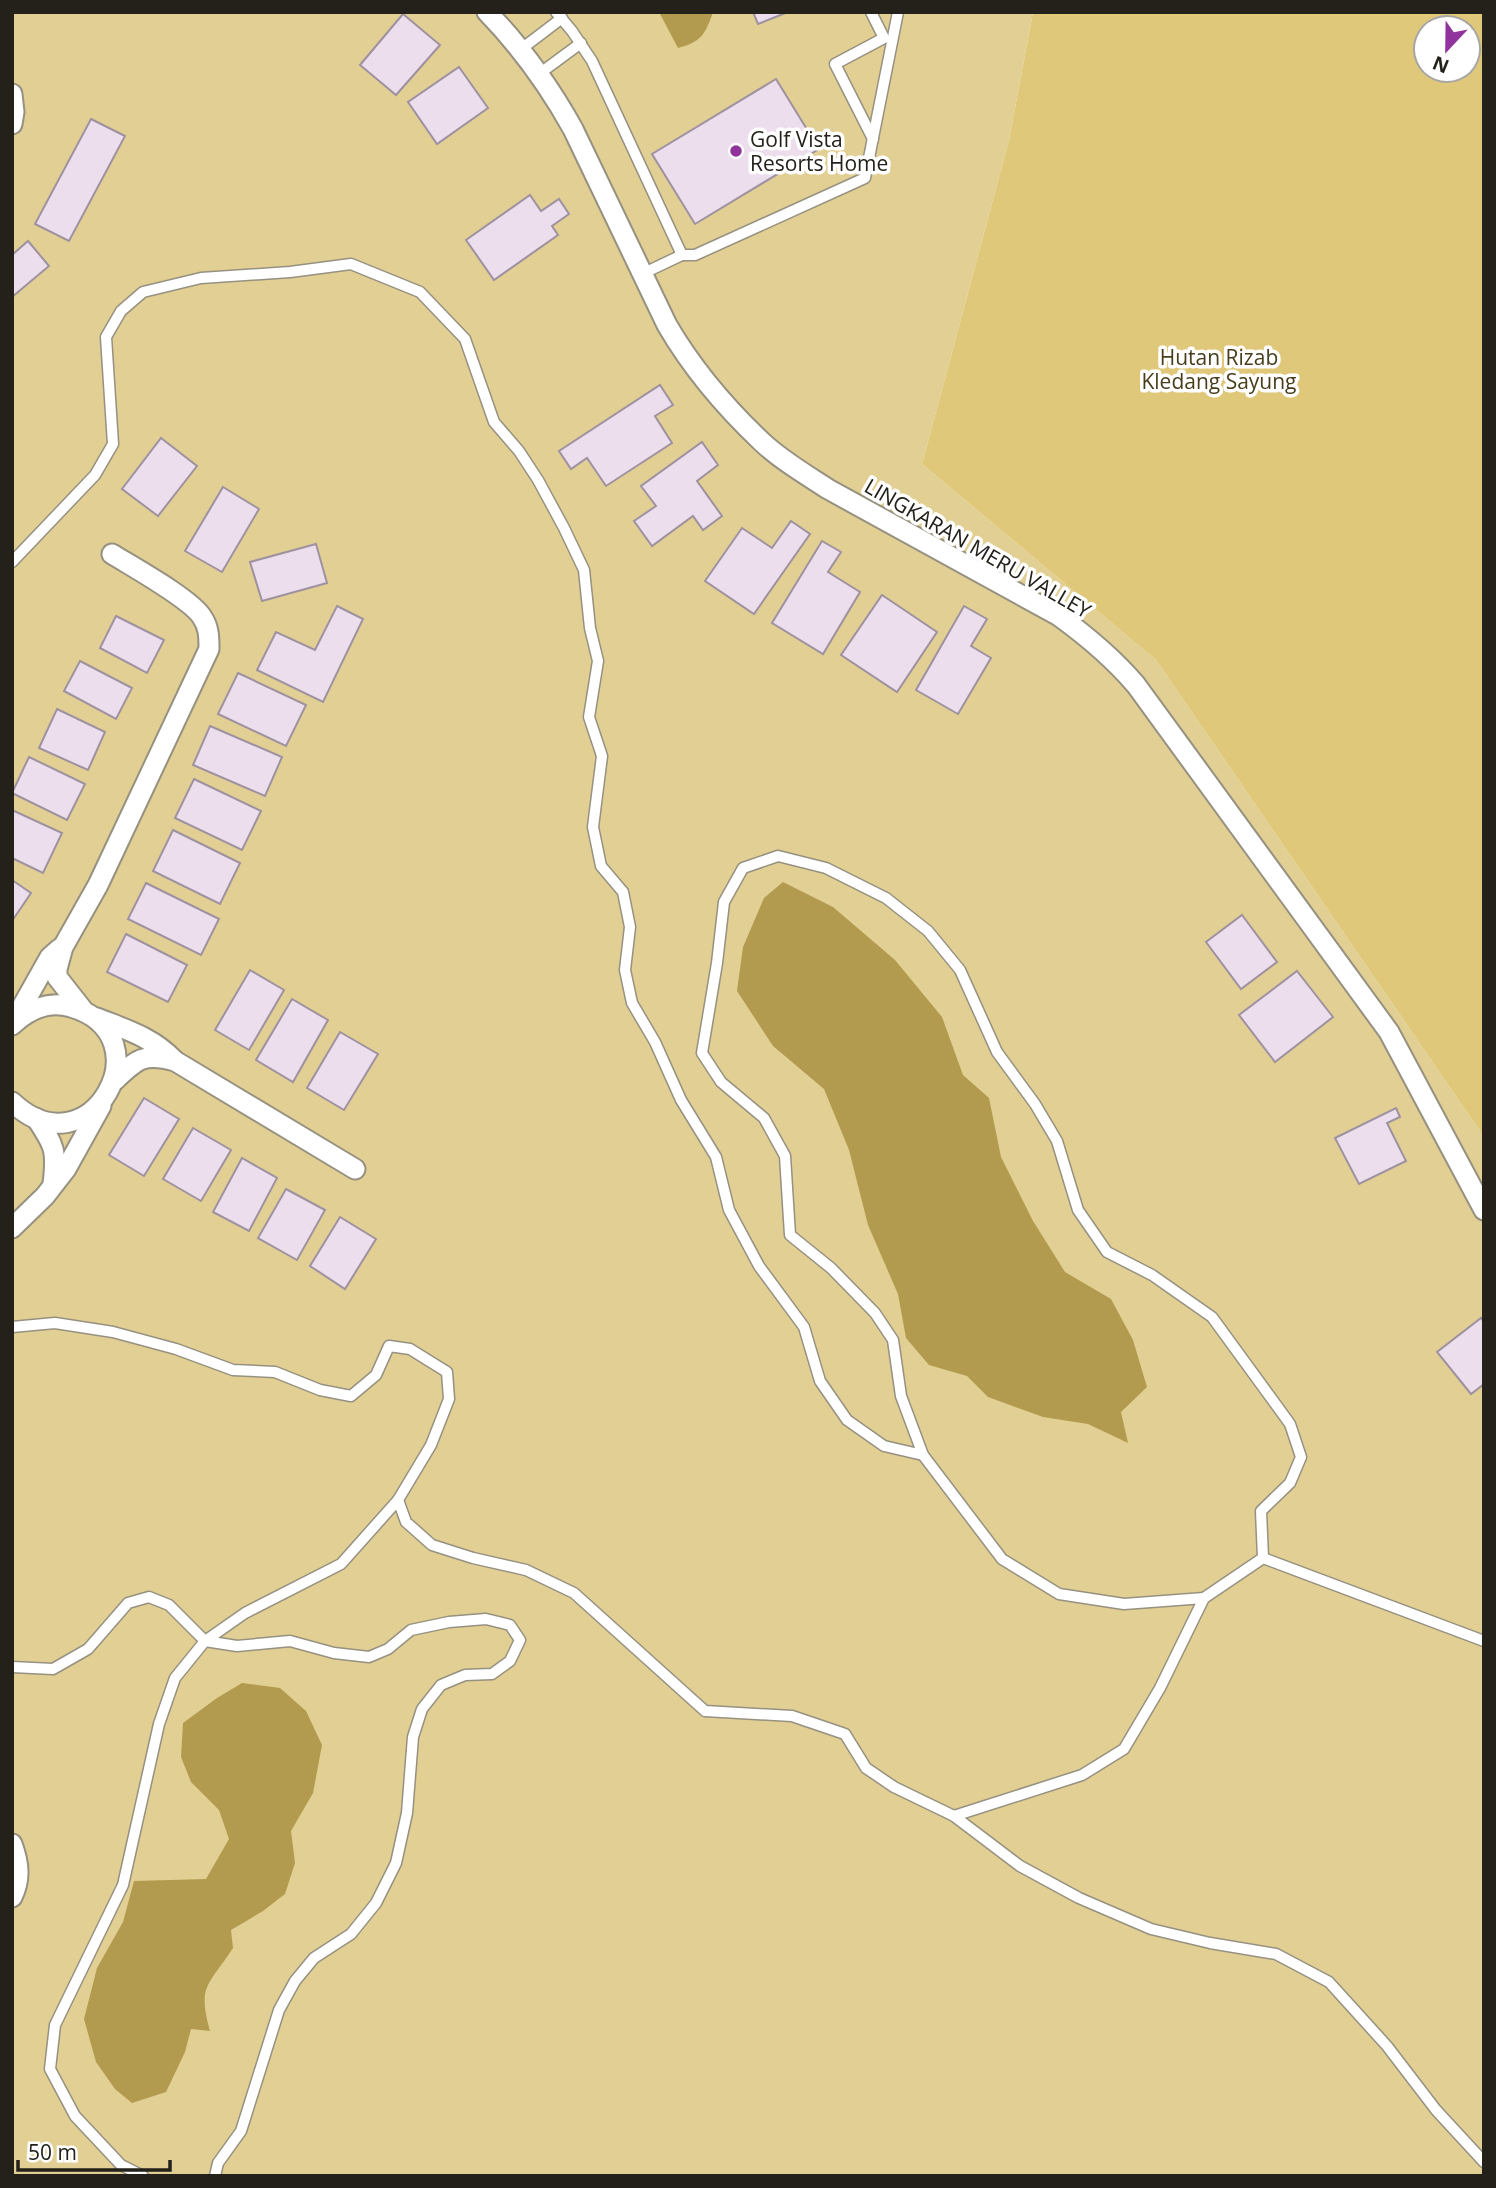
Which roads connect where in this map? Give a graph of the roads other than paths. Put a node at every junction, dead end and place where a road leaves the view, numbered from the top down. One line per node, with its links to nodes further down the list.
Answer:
1 (487, 12): 7 (street, LINGKARAN MERU VALLEY)
2 (871, 12): 5 (lane)
3 (898, 12): 5 (lane)
4 (559, 15): 6 (lane); 7 (lane)
5 (888, 39): 11 (lane); 11 (lane)
6 (580, 43): 8 (lane); 12 (lane)
7 (520, 50): 8 (street, LINGKARAN MERU VALLEY)
8 (539, 74): 13 (street, LINGKARAN MERU VALLEY)
9 (12, 94): 10 (street)
10 (12, 124)
11 (873, 139): 12 (lane)
12 (682, 255): 13 (lane)
13 (642, 274): 24 (street, LINGKARAN MERU VALLEY)
14 (112, 554): 16 (street)
15 (12, 562): 27 (lane)
16 (63, 947): 17 (street); 18 (street)
17 (87, 1013): 18 (street); 19 (street); 20 (street)
18 (12, 1024)
19 (175, 1061): 20 (street); 22 (street)
20 (110, 1089): 21 (street); 23 (street)
21 (21, 1110): 23 (street)
22 (355, 1169)
23 (53, 1184): 25 (street)
24 (1484, 1210)
25 (12, 1228)
26 (12, 1327): 28 (lane)
27 (923, 1455): 29 (lane); 30 (lane)
28 (398, 1500): 31 (lane); 34 (lane)
29 (1264, 1558): 30 (lane); 32 (lane)
30 (1204, 1598): 34 (lane)
31 (205, 1641): 33 (lane); 38 (lane); 39 (lane)
32 (1484, 1641)
33 (12, 1667)
34 (954, 1816): 37 (lane)
35 (12, 1844): 36 (street)
36 (12, 1897)
37 (1484, 2162)
38 (143, 2176)
39 (215, 2176)

